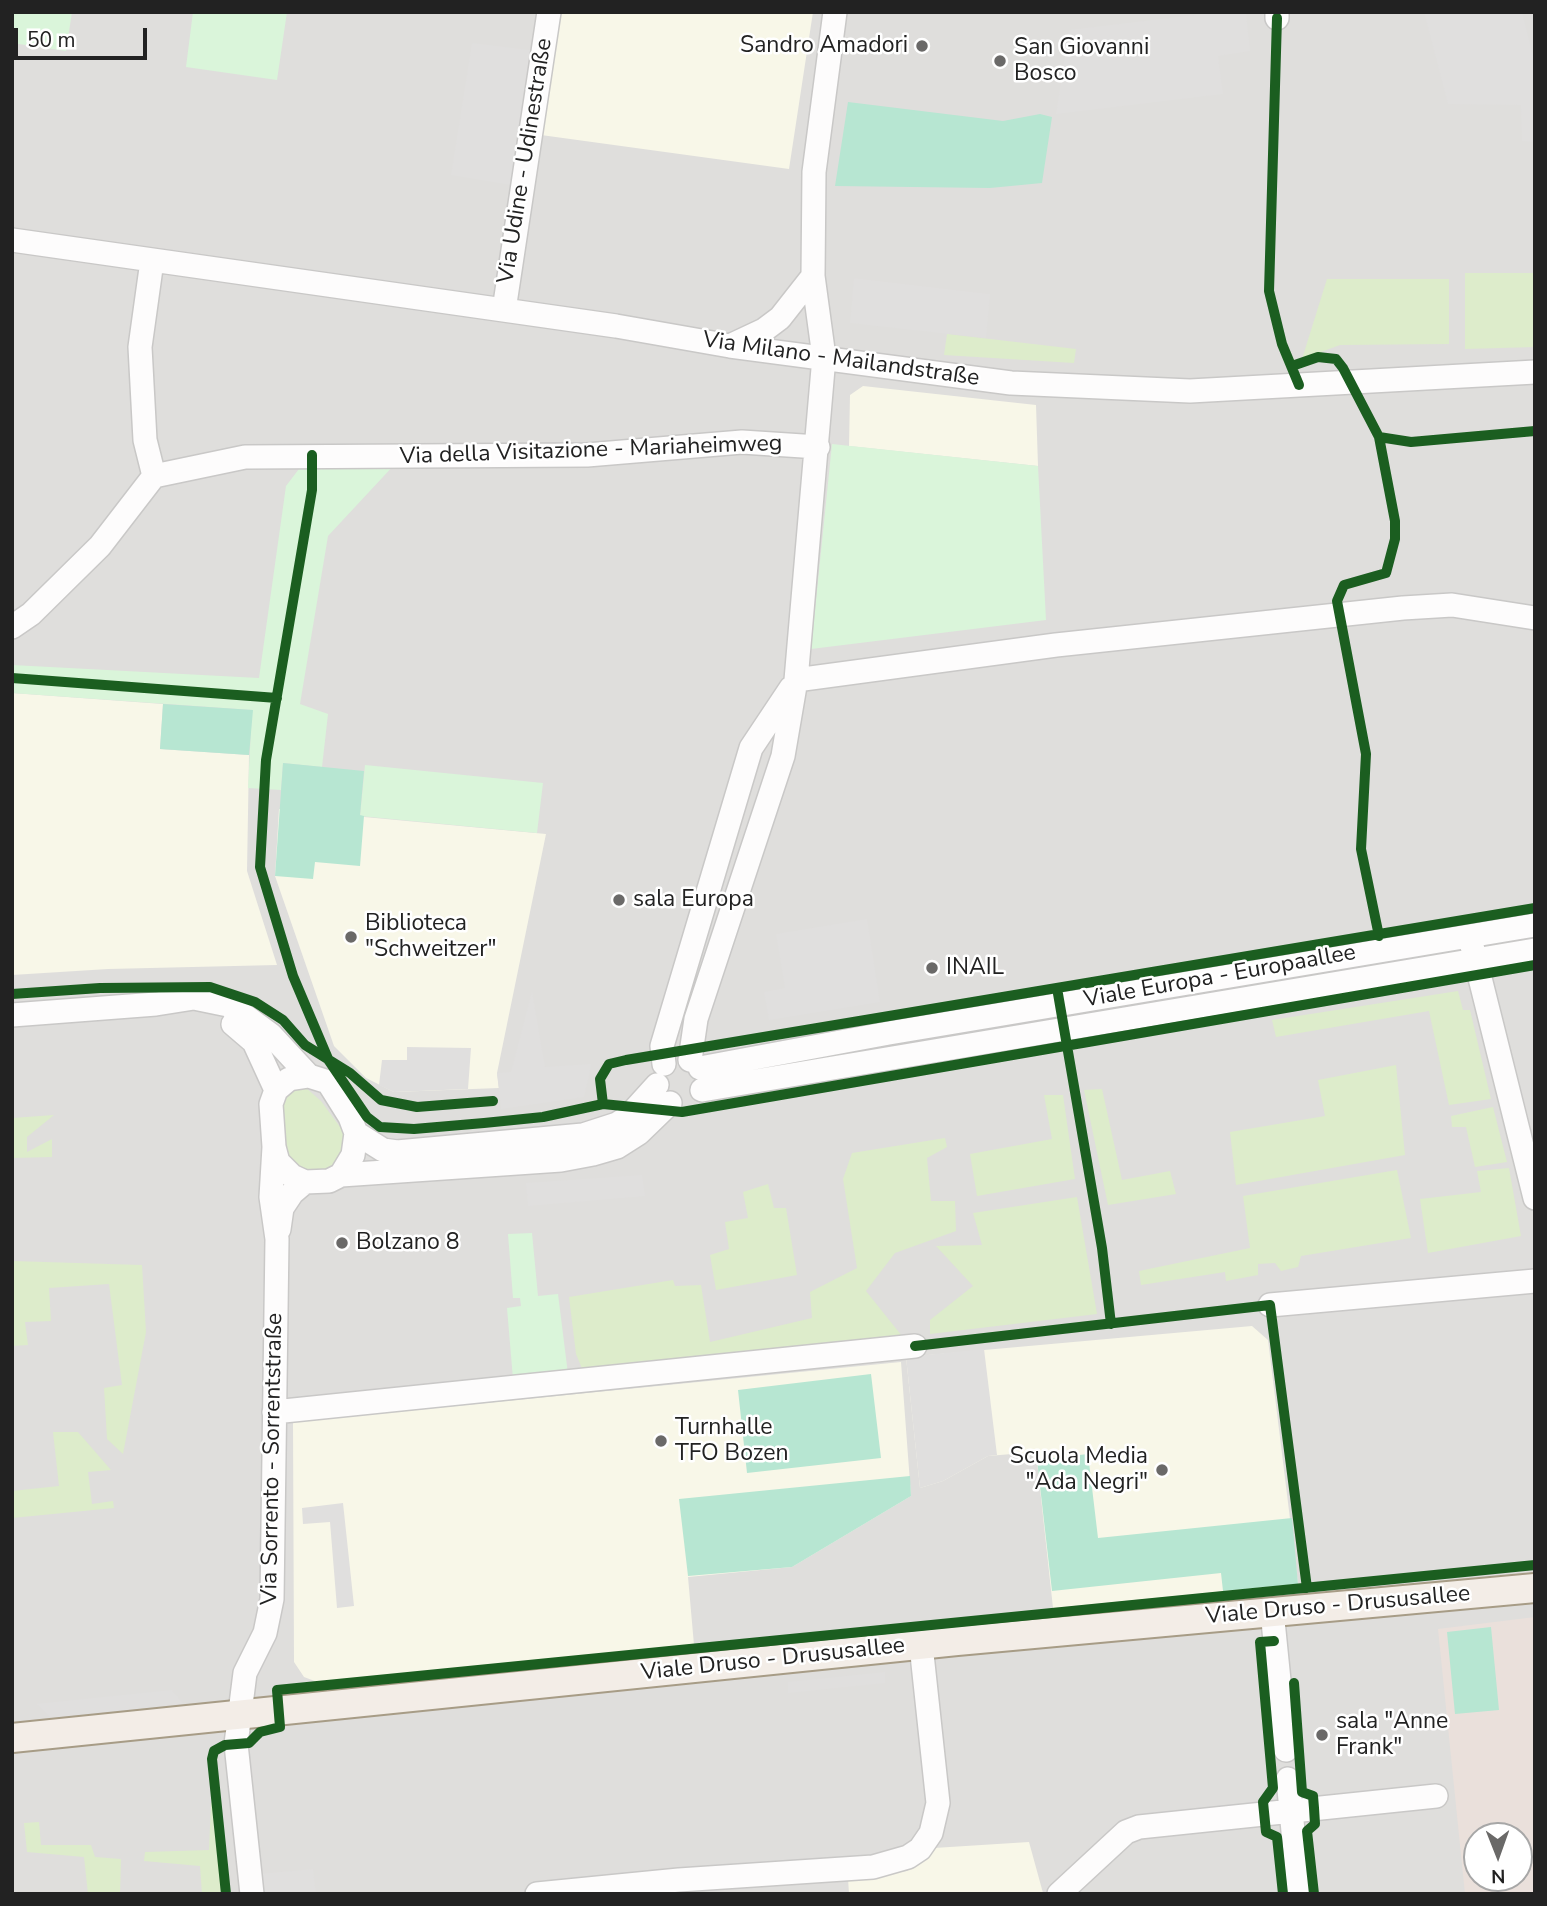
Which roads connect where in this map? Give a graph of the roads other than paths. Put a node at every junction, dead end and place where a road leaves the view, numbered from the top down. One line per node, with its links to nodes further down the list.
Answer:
1 (549, 12): 6 (street, Via Udine - Udinestraße)
2 (835, 12): 5 (street)
3 (12, 240): 4 (street, Via Milano - Mailandstraße)
4 (152, 261): 6 (street, Via Milano - Mailandstraße); 11 (street)
5 (813, 276): 7 (street); 8 (street)
6 (504, 310): 7 (street, Via Milano - Mailandstraße)
7 (730, 346): 8 (street, Via Milano - Mailandstraße)
8 (824, 357): 9 (street, Via Milano - Mailandstraße); 10 (street)
9 (1535, 372)
10 (818, 447): 11 (street, Via della Visitazione - Mariaheimweg); 14 (street)
11 (154, 476): 13 (street)
12 (1535, 618): 14 (street)
13 (12, 627)
14 (796, 680): 15 (street); 16 (street)
15 (785, 738): 16 (street); 17 (street)
16 (750, 754): 17 (street); 26 (street)
17 (771, 788): 24 (street)
18 (1535, 925): 19 (street, Viale Europa - Europaallee)
19 (1469, 936): 21 (street); 24 (street, Viale Europa - Europaallee)
20 (1535, 950): 21 (street, Viale Europa - Europaallee)
21 (1476, 960): 24 (street, Viale Europa - Europaallee); 32 (street)
22 (156, 1004): 23 (street); 25 (street); 27 (street)
23 (12, 1014)
24 (697, 1073): 26 (street, Viale Europa - Europaallee); 26 (street, Viale Europa - Europaallee)
25 (309, 1076): 27 (street); 28 (street)
26 (664, 1084): 28 (street, Viale Europa - Europaallee); 30 (street, Viale Europa - Europaallee)
27 (276, 1090): 29 (street, Via Sorrento - Sorrentstraße)
28 (356, 1133): 30 (street)
29 (276, 1154): 31 (street); 33 (street, Via Sorrento - Sorrentstraße)
30 (341, 1175): 31 (street)
31 (305, 1182): 33 (street, Via Sorrento - Sorrentstraße)
32 (1535, 1198)
33 (277, 1239): 37 (street, Via Sorrento - Sorrentstraße)
34 (1534, 1286): 35 (street)
35 (1270, 1305)
36 (915, 1346): 37 (street)
37 (274, 1412): 41 (street, Via Sorrento - Sorrentstraße)
38 (1535, 1588): 39 (main road, Viale Druso - Drususallee)
39 (1272, 1611): 40 (main road, Viale Druso - Drususallee); 43 (street)
40 (921, 1645): 41 (main road, Viale Druso - Drususallee); 48 (street)
41 (237, 1713): 42 (main road, Viale Druso - Drususallee); 47 (street, Via Sorrento - Sorrentstraße)
42 (12, 1738)
43 (1286, 1750)
44 (1288, 1779): 46 (street)
45 (1436, 1796): 46 (street)
46 (1291, 1810): 49 (street); 50 (street)
47 (252, 1894)
48 (537, 1894)
49 (1059, 1894)
50 (1298, 1894)

